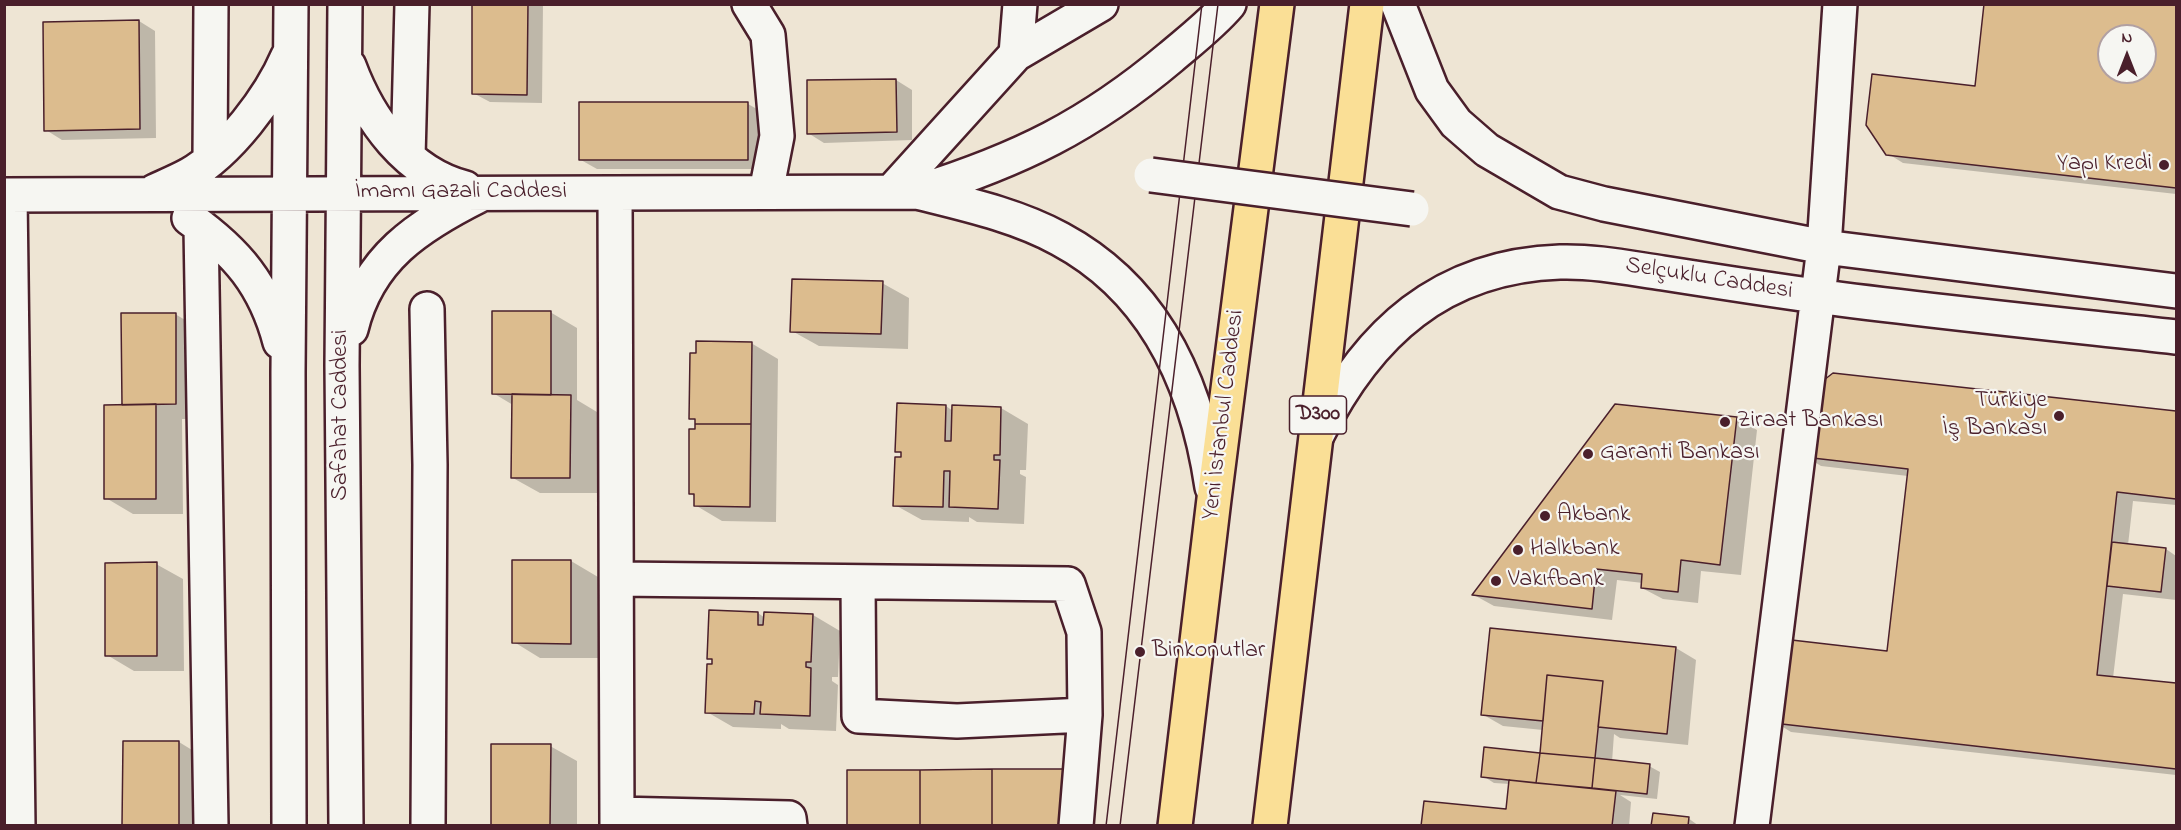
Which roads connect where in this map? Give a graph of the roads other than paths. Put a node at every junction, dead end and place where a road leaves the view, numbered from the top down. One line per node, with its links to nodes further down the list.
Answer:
1 (211, 4): 17 (street)
2 (291, 4): 13 (street)
3 (345, 4): 14 (street, Safahat Caddesi)
4 (412, 4): 16 (street)
5 (749, 4): 19 (street)
6 (1020, 4): 15 (street)
7 (1101, 4): 15 (street)
8 (1229, 4): 20 (street)
9 (1277, 4): 37 (highway, Yeni İstanbul Caddesi)
10 (1367, 4): 36 (highway, D300)
11 (1398, 4): 29 (street)
12 (1840, 4): 29 (street)
13 (291, 51): 17 (street); 23 (street)
14 (344, 54): 16 (street); 24 (street, Safahat Caddesi)
15 (1016, 54): 20 (street)
16 (408, 156): 21 (street)
17 (210, 159): 26 (street)
18 (1151, 175): 27 (street, bridge)
19 (766, 192): 20 (street, İmamı Gazali Caddesi); 22 (street, İmamı Gazali Caddesi)
20 (904, 192): 37 (street)
21 (484, 193): 22 (street, İmamı Gazali Caddesi); 24 (street, İmamı Gazali Caddesi); 34 (street)
22 (615, 193): 38 (street)
23 (290, 194): 24 (street, İmamı Gazali Caddesi); 26 (street, İmamı Gazali Caddesi); 35 (street)
24 (342, 194): 34 (street, Safahat Caddesi)
25 (7, 195): 26 (street, İmamı Gazali Caddesi); 42 (street)
26 (148, 195): 28 (street)
27 (1412, 208)
28 (201, 227): 35 (street); 43 (street)
29 (1824, 247): 30 (street); 31 (street)
30 (2176, 291)
31 (1818, 296): 33 (street, Selçuklu Caddesi); 36 (street, Selçuklu Caddesi); 51 (street)
32 (427, 309): 46 (street)
33 (2176, 337)
34 (342, 365): 45 (street, Safahat Caddesi)
35 (288, 372): 44 (street)
36 (1315, 439): 50 (highway, D300)
37 (1214, 499): 49 (highway, Yeni İstanbul Caddesi)
38 (617, 579): 39 (street); 41 (street)
39 (858, 582): 40 (street); 40 (street)
40 (1085, 715): 48 (street)
41 (617, 820): 47 (street)
42 (18, 825)
43 (211, 825)
44 (289, 825)
45 (346, 825)
46 (428, 825)
47 (790, 825)
48 (1076, 825)
49 (1175, 825)
50 (1270, 825)
51 (1752, 825)

